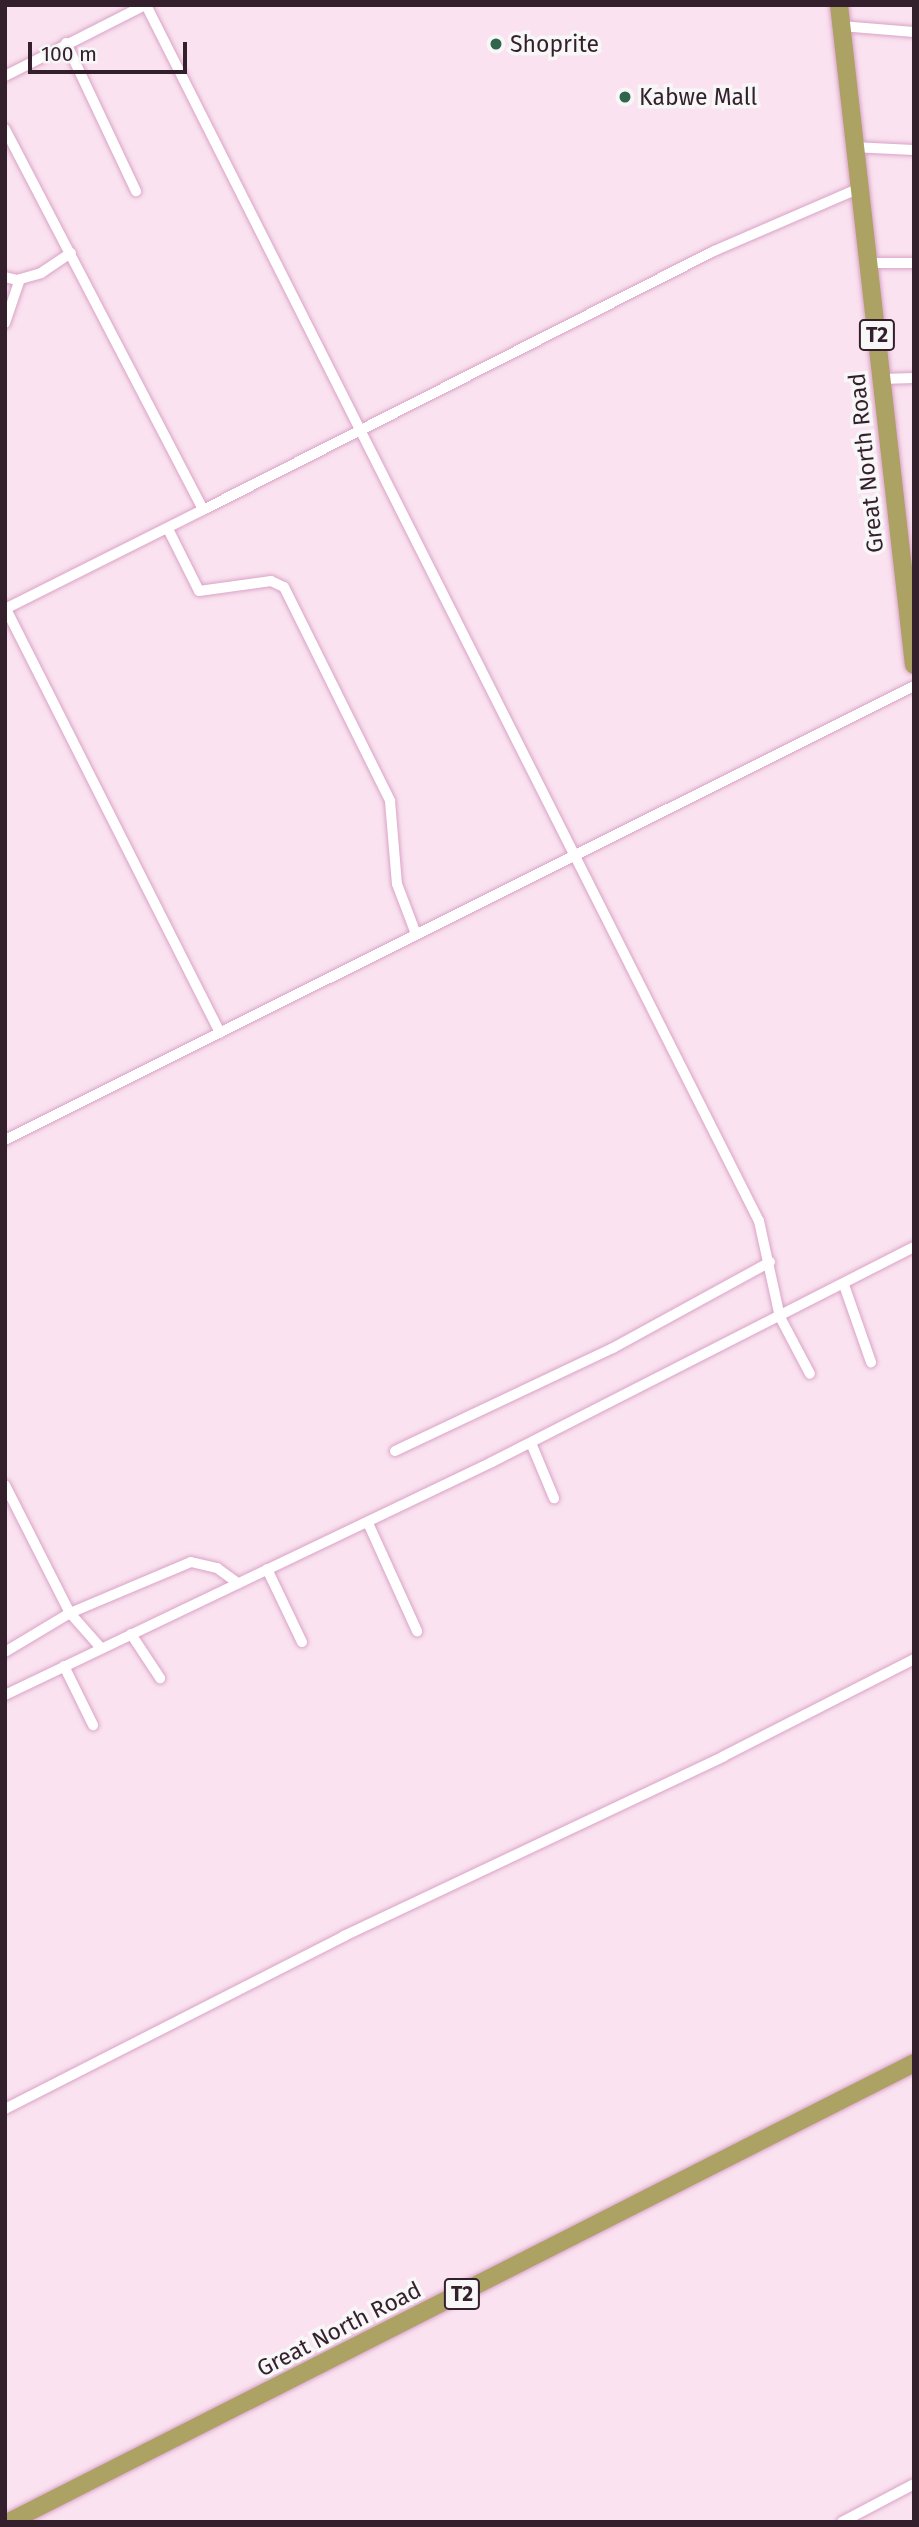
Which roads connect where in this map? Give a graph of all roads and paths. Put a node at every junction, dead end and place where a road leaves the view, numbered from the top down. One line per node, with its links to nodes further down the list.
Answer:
1 (146, 5): 5 (street); 20 (street)
2 (839, 5): 3 (highway, Great North Road / T2)
3 (841, 26): 4 (street); 8 (highway, Great North Road / T2)
4 (914, 32)
5 (66, 43): 6 (street); 11 (street)
6 (5, 76)
7 (5, 129): 12 (street)
8 (852, 148): 9 (street); 10 (highway, Great North Road / T2)
9 (914, 150)
10 (857, 189): 13 (highway, Great North Road / T2); 20 (street)
11 (136, 191)
12 (71, 253): 16 (street); 21 (street)
13 (867, 263): 14 (street); 19 (highway, Great North Road / T2)
14 (914, 263)
15 (5, 277): 16 (street)
16 (20, 279): 17 (street)
17 (5, 323)
18 (914, 378): 19 (street)
19 (882, 379): 24 (highway, Great North Road / T2)
20 (358, 429): 21 (street); 26 (street)
21 (203, 510): 22 (street)
22 (168, 529): 23 (street); 27 (street)
23 (5, 608): 28 (street)
24 (914, 665)
25 (914, 686): 26 (street)
26 (574, 853): 27 (street); 31 (street)
27 (416, 934): 28 (street)
28 (220, 1033): 29 (street)
29 (5, 1140)
30 (914, 1247): 32 (street)
31 (770, 1262): 33 (street); 37 (street)
32 (844, 1285): 33 (street); 34 (street)
33 (780, 1317): 35 (street); 36 (street)
34 (871, 1362)
35 (810, 1374)
36 (531, 1443): 39 (street); 40 (street)
37 (395, 1451)
38 (5, 1485): 43 (street)
39 (554, 1498)
40 (368, 1523): 41 (street); 44 (street)
41 (267, 1569): 42 (street); 46 (street)
42 (238, 1583): 43 (street); 45 (street)
43 (70, 1613): 47 (street); 48 (street)
44 (417, 1631)
45 (131, 1634): 47 (street); 51 (street)
46 (302, 1643)
47 (101, 1648): 50 (street)
48 (5, 1651)
49 (914, 1659): 55 (street)
50 (64, 1666): 52 (street); 53 (street)
51 (160, 1678)
52 (5, 1695)
53 (93, 1725)
54 (914, 2063): 57 (highway, Great North Road / T2)
55 (5, 2109)
56 (914, 2484): 58 (street)
57 (9, 2522)
58 (842, 2522)

